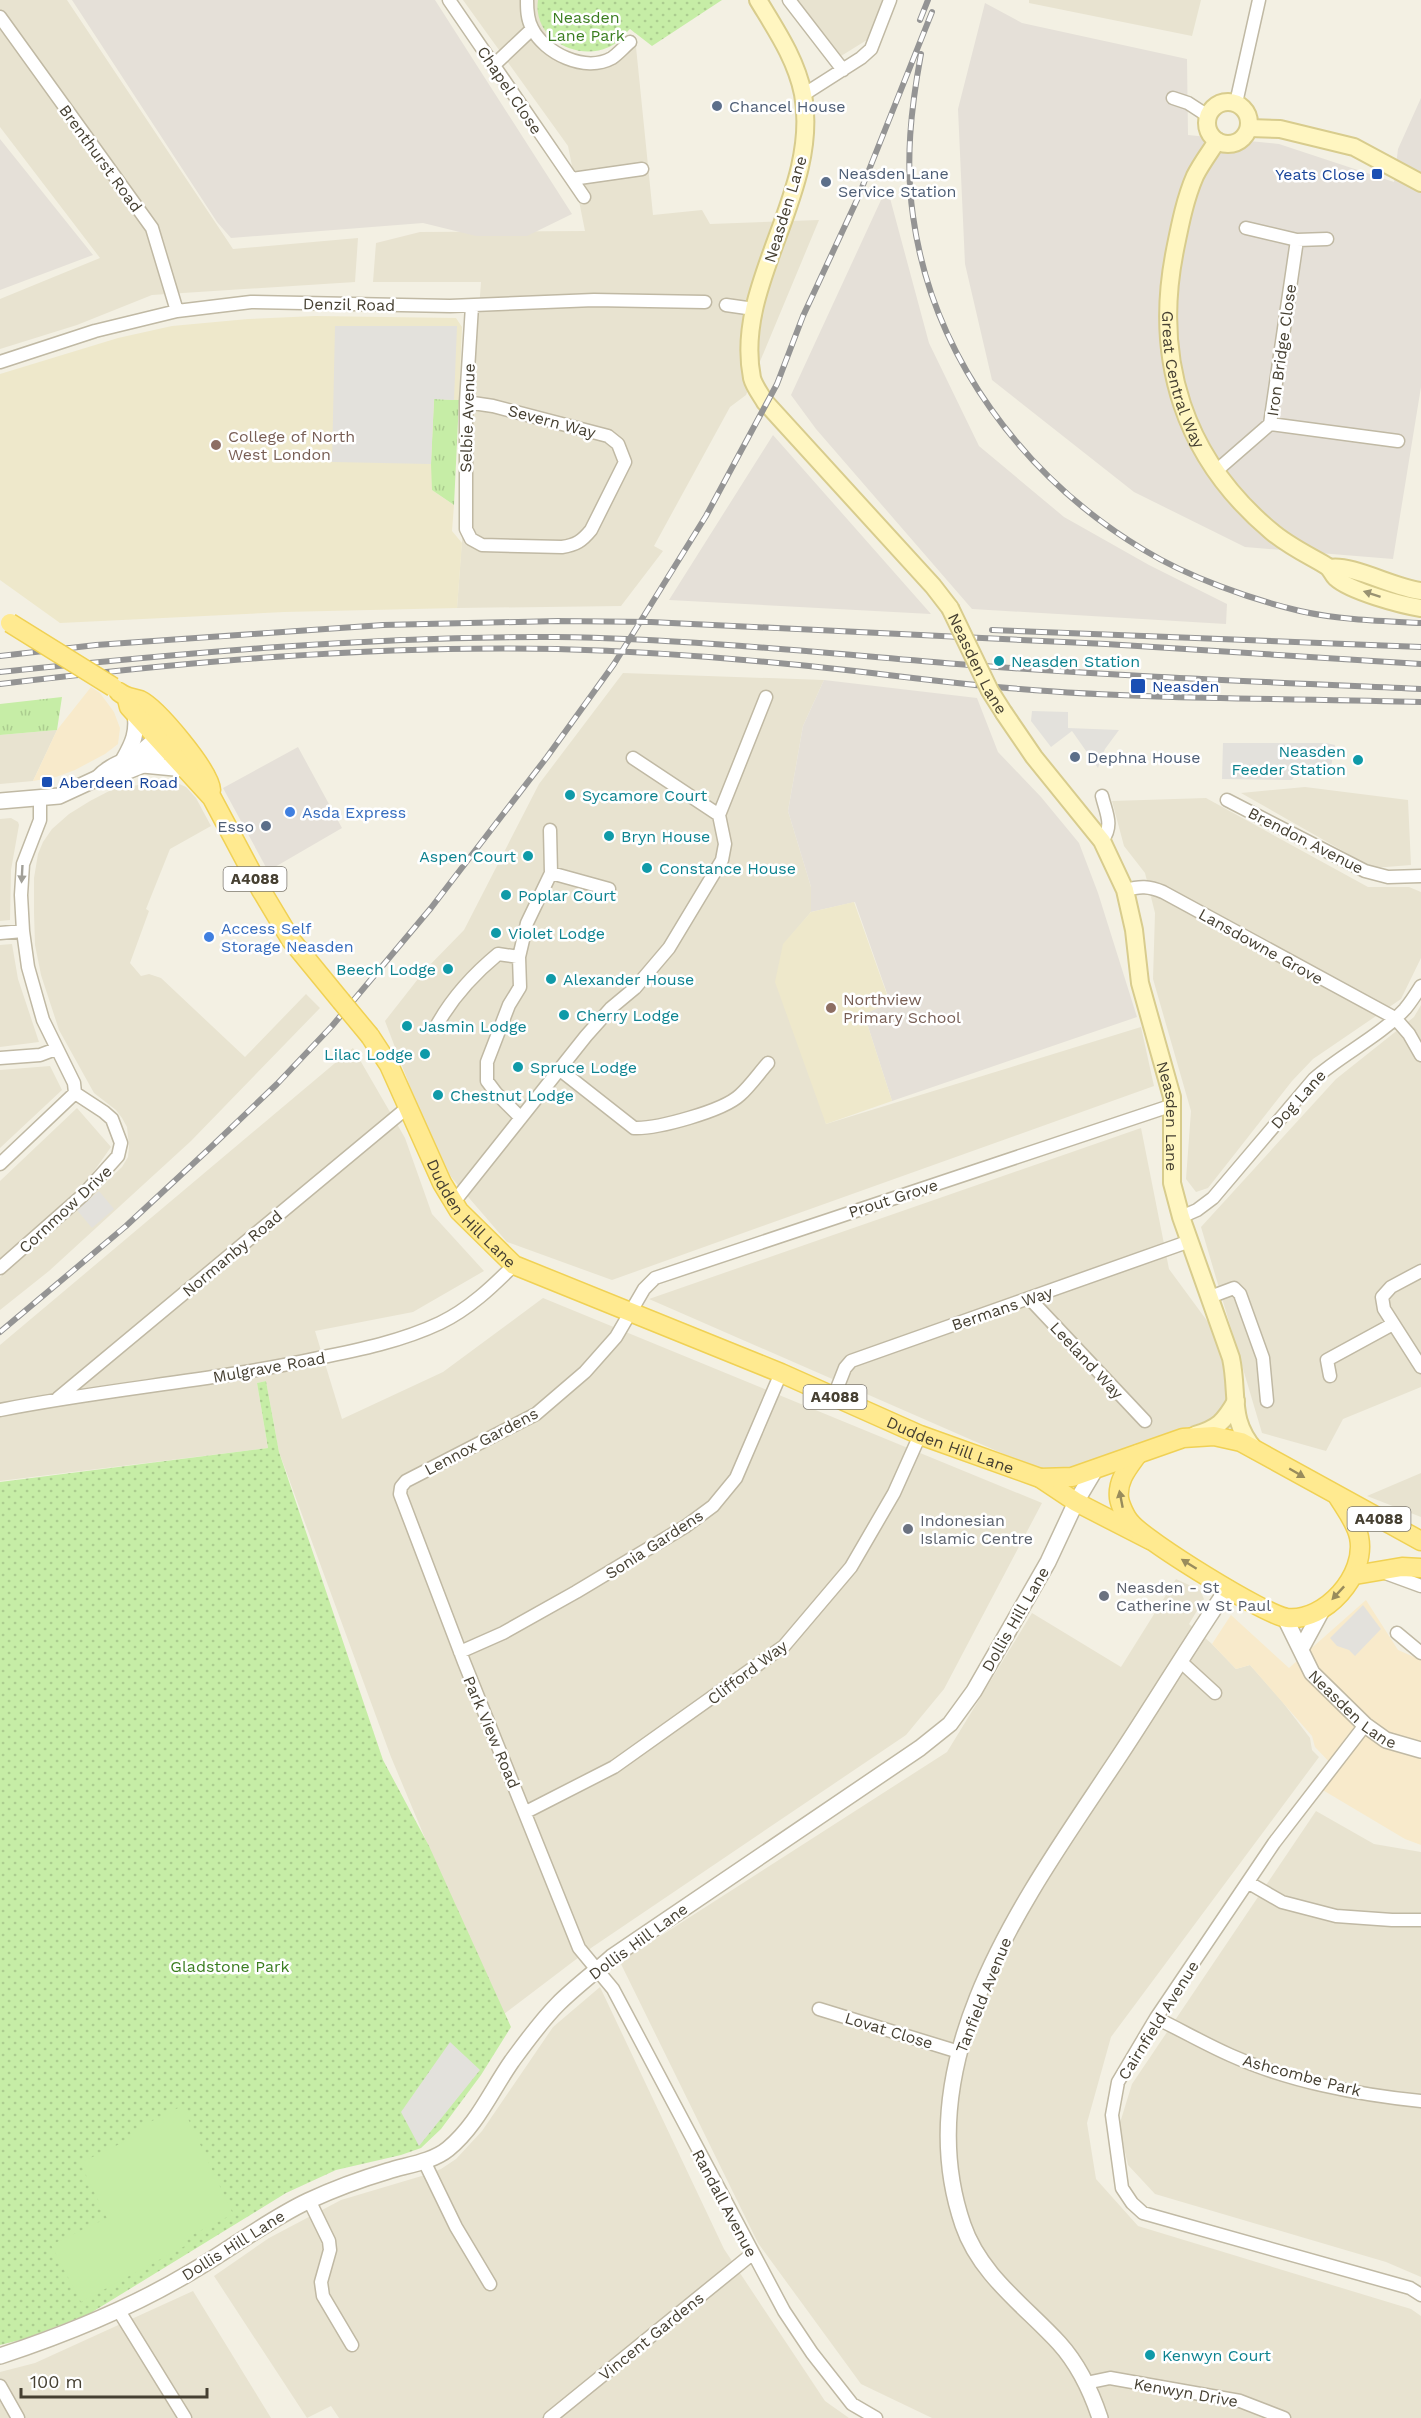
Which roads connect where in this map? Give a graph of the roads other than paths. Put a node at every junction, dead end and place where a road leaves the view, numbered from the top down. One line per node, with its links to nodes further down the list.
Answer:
1 (449, 0): 10 (street, Chapel Close)
2 (527, 0): 8 (street)
3 (758, 0): 12 (main road, Neasden Lane)
4 (789, 0): 11 (street)
5 (890, 0): 11 (street)
6 (1259, 0): 14 (street)
7 (0, 17): 29 (street, Brenthurst Road)
8 (532, 29): 9 (street); 10 (street)
9 (630, 42)
10 (493, 66): 19 (street, Chapel Close)
11 (843, 70): 12 (street)
12 (803, 95): 28 (main road, Neasden Lane)
13 (1173, 98): 15 (street)
14 (1236, 103): 15 (main road); 16 (main road)
15 (1208, 116): 17 (main road)
16 (1249, 128): 17 (main road); 20 (main road)
17 (1217, 141): 34 (main road, Great Central Way)
18 (642, 169): 19 (street)
19 (572, 179): 21 (street, Chapel Close)
20 (1421, 183)
21 (584, 197)
22 (1246, 228): 24 (street)
23 (1327, 239): 24 (street)
24 (1297, 240): 32 (street, Iron Bridge Close)
25 (705, 302): 27 (street, Denzil Road)
26 (726, 305): 28 (street)
27 (472, 306): 29 (street, Denzil Road); 31 (street, Selbie Avenue)
28 (754, 309): 55 (main road, Neasden Lane, bridge)
29 (177, 311): 30 (street, Denzil Road)
30 (0, 363)
31 (466, 402): 35 (street, Selbie Avenue); 35 (street, Severn Way)
32 (1270, 424): 33 (street); 34 (street, Iron Bridge Close)
33 (1398, 441)
34 (1216, 471): 36 (main road, Great Central Way)
35 (466, 529)
36 (1330, 568): 37 (main road, Great Central Way); 38 (main road, Great Central Way, one-way to 36)
37 (1421, 591)
38 (1421, 608)
39 (5, 620): 41 (main road, Dudden Hill Lane / A4088, bridge)
40 (766, 698): 53 (street)
41 (131, 706): 42 (main road, Dudden Hill Lane / A4088); 44 (street)
42 (165, 739): 44 (street); 45 (street); 46 (main road, Dudden Hill Lane / A4088); 50 (main road, Dudden Hill Lane / A4088)
43 (633, 758): 53 (street)
44 (124, 759): 47 (street)
45 (143, 765): 46 (street); 47 (street)
46 (185, 769): 50 (main road, Dudden Hill Lane / A4088)
47 (98, 778): 49 (street)
48 (1102, 796): 55 (street)
49 (40, 798): 51 (street); 60 (street, one-way to 60)
50 (212, 798): 73 (main road, Dudden Hill Lane / A4088, bridge)
51 (0, 801)
52 (1227, 801): 57 (street, Brendon Avenue)
53 (719, 814): 70 (street)
54 (550, 830): 56 (street)
55 (1102, 841): 59 (main road, Neasden Lane)
56 (550, 873): 58 (street); 62 (street)
57 (1421, 876)
58 (609, 889)
59 (1125, 890): 64 (street, Lansdowne Grove); 72 (main road, Neasden Lane)
60 (23, 931): 61 (street); 66 (street)
61 (0, 933)
62 (519, 957): 65 (street); 74 (street)
63 (1421, 986): 64 (street, Dog Lane)
64 (1395, 1018): 67 (street); 77 (street, Dog Lane)
65 (437, 1025)
66 (56, 1049): 68 (street); 71 (street)
67 (1421, 1055)
68 (0, 1058)
69 (768, 1063): 70 (street)
70 (559, 1069): 74 (street)
71 (75, 1093): 75 (street); 80 (street, Cornmow Drive)
72 (1173, 1105): 77 (main road, Neasden Lane); 84 (street, Prout Grove)
73 (408, 1107): 76 (main road, Dudden Hill Lane / A4088); 90 (street, Normanby Road)
74 (521, 1118): 76 (street)
75 (0, 1164)
76 (454, 1202): 79 (main road, Dudden Hill Lane / A4088)
77 (1181, 1217): 78 (main road, Neasden Lane)
78 (1190, 1241): 82 (main road, Neasden Lane); 83 (street, Bermans Way)
79 (514, 1265): 84 (main road, Dudden Hill Lane / A4088); 90 (street, Mulgrave Road)
80 (0, 1268)
81 (1421, 1271): 85 (street)
82 (1209, 1297): 91 (main road, Neasden Lane); 92 (street)
83 (1030, 1299): 89 (street, Bermans Way); 94 (street, Leeland Way)
84 (631, 1313): 87 (main road, Dudden Hill Lane / A4088); 101 (street, Lennox Gardens)
85 (1393, 1324): 86 (street); 88 (street)
86 (1421, 1367)
87 (781, 1373): 89 (main road, Dudden Hill Lane / A4088); 115 (street, Sonia Gardens)
88 (1330, 1376)
89 (834, 1396): 95 (main road, Dudden Hill Lane / A4088)
90 (57, 1399): 93 (street, Mulgrave Road)
91 (1236, 1401): 96 (main road); 97 (main road, Neasden Lane)
92 (1267, 1401)
93 (0, 1410)
94 (1145, 1421)
95 (920, 1435): 100 (main road, Dudden Hill Lane / A4088); 121 (street, Clifford Way)
96 (1183, 1438): 97 (main road, A4088); 98 (main road, A4088)
97 (1256, 1450): 102 (main road, A4088, one-way to 102)
98 (1138, 1454): 99 (main road, Dudden Hill Lane / A4088); 104 (main road, A4088, one-way to 98)
99 (1095, 1470): 100 (main road, Dudden Hill Lane / A4088); 103 (street, Dollis Hill Lane)
100 (1040, 1478): 103 (main road, Dudden Hill Lane / A4088)
101 (401, 1487): 115 (street, Park View Road)
102 (1338, 1497): 105 (main road, A4088); 108 (main road, A4088)
103 (1076, 1502): 104 (main road, Dudden Hill Lane / A4088); 124 (street, Dollis Hill Lane)
104 (1150, 1540): 110 (main road, A4088, one-way to 104)
105 (1421, 1541)
106 (1421, 1568): 107 (main road)
107 (1379, 1571): 108 (main road); 109 (street)
108 (1355, 1575): 111 (main road, one-way to 111)
109 (1421, 1586)
110 (1228, 1588): 112 (main road, A4088); 117 (street, Tanfield Avenue)
111 (1321, 1612): 112 (main road); 114 (street, Neasden Lane)
112 (1285, 1618): 114 (street, Neasden Lane)
113 (1397, 1633): 116 (street)
114 (1301, 1649): 119 (street, Neasden Lane)
115 (460, 1652): 121 (street, Park View Road)
116 (1421, 1653)
117 (1180, 1661): 118 (street); 127 (street, Tanfield Avenue)
118 (1215, 1693)
119 (1365, 1725): 120 (street, Neasden Lane); 122 (street, Cairnfield Avenue)
120 (1421, 1750)
121 (526, 1812): 124 (street, Park View Road)
122 (1249, 1883): 123 (street); 126 (street, Cairnfield Avenue)
123 (1421, 1920)
124 (597, 1971): 129 (street, Dollis Hill Lane); 131 (street, Randall Avenue)
125 (819, 2009): 127 (street, Lovat Close)
126 (1156, 2018): 128 (street, Ashcombe Park); 133 (street, Cairnfield Avenue)
127 (959, 2052): 137 (street, Tanfield Avenue)
128 (1421, 2101)
129 (424, 2161): 130 (street, Dollis Hill Lane); 132 (street)
130 (309, 2200): 134 (street, Dollis Hill Lane); 135 (street)
131 (753, 2254): 141 (street, Vincent Gardens); 142 (street, Randall Avenue)
132 (490, 2284)
133 (1421, 2295)
134 (119, 2311): 136 (street, Dollis Hill Lane); 140 (street)
135 (352, 2345)
136 (0, 2356)
137 (1086, 2383): 143 (street, Tanfield Avenue); 144 (street, Kenwyn Drive)
138 (0, 2386): 139 (street)
139 (18, 2418)
140 (185, 2418)
141 (550, 2418)
142 (876, 2418)
143 (1100, 2418)
144 (1284, 2418)

